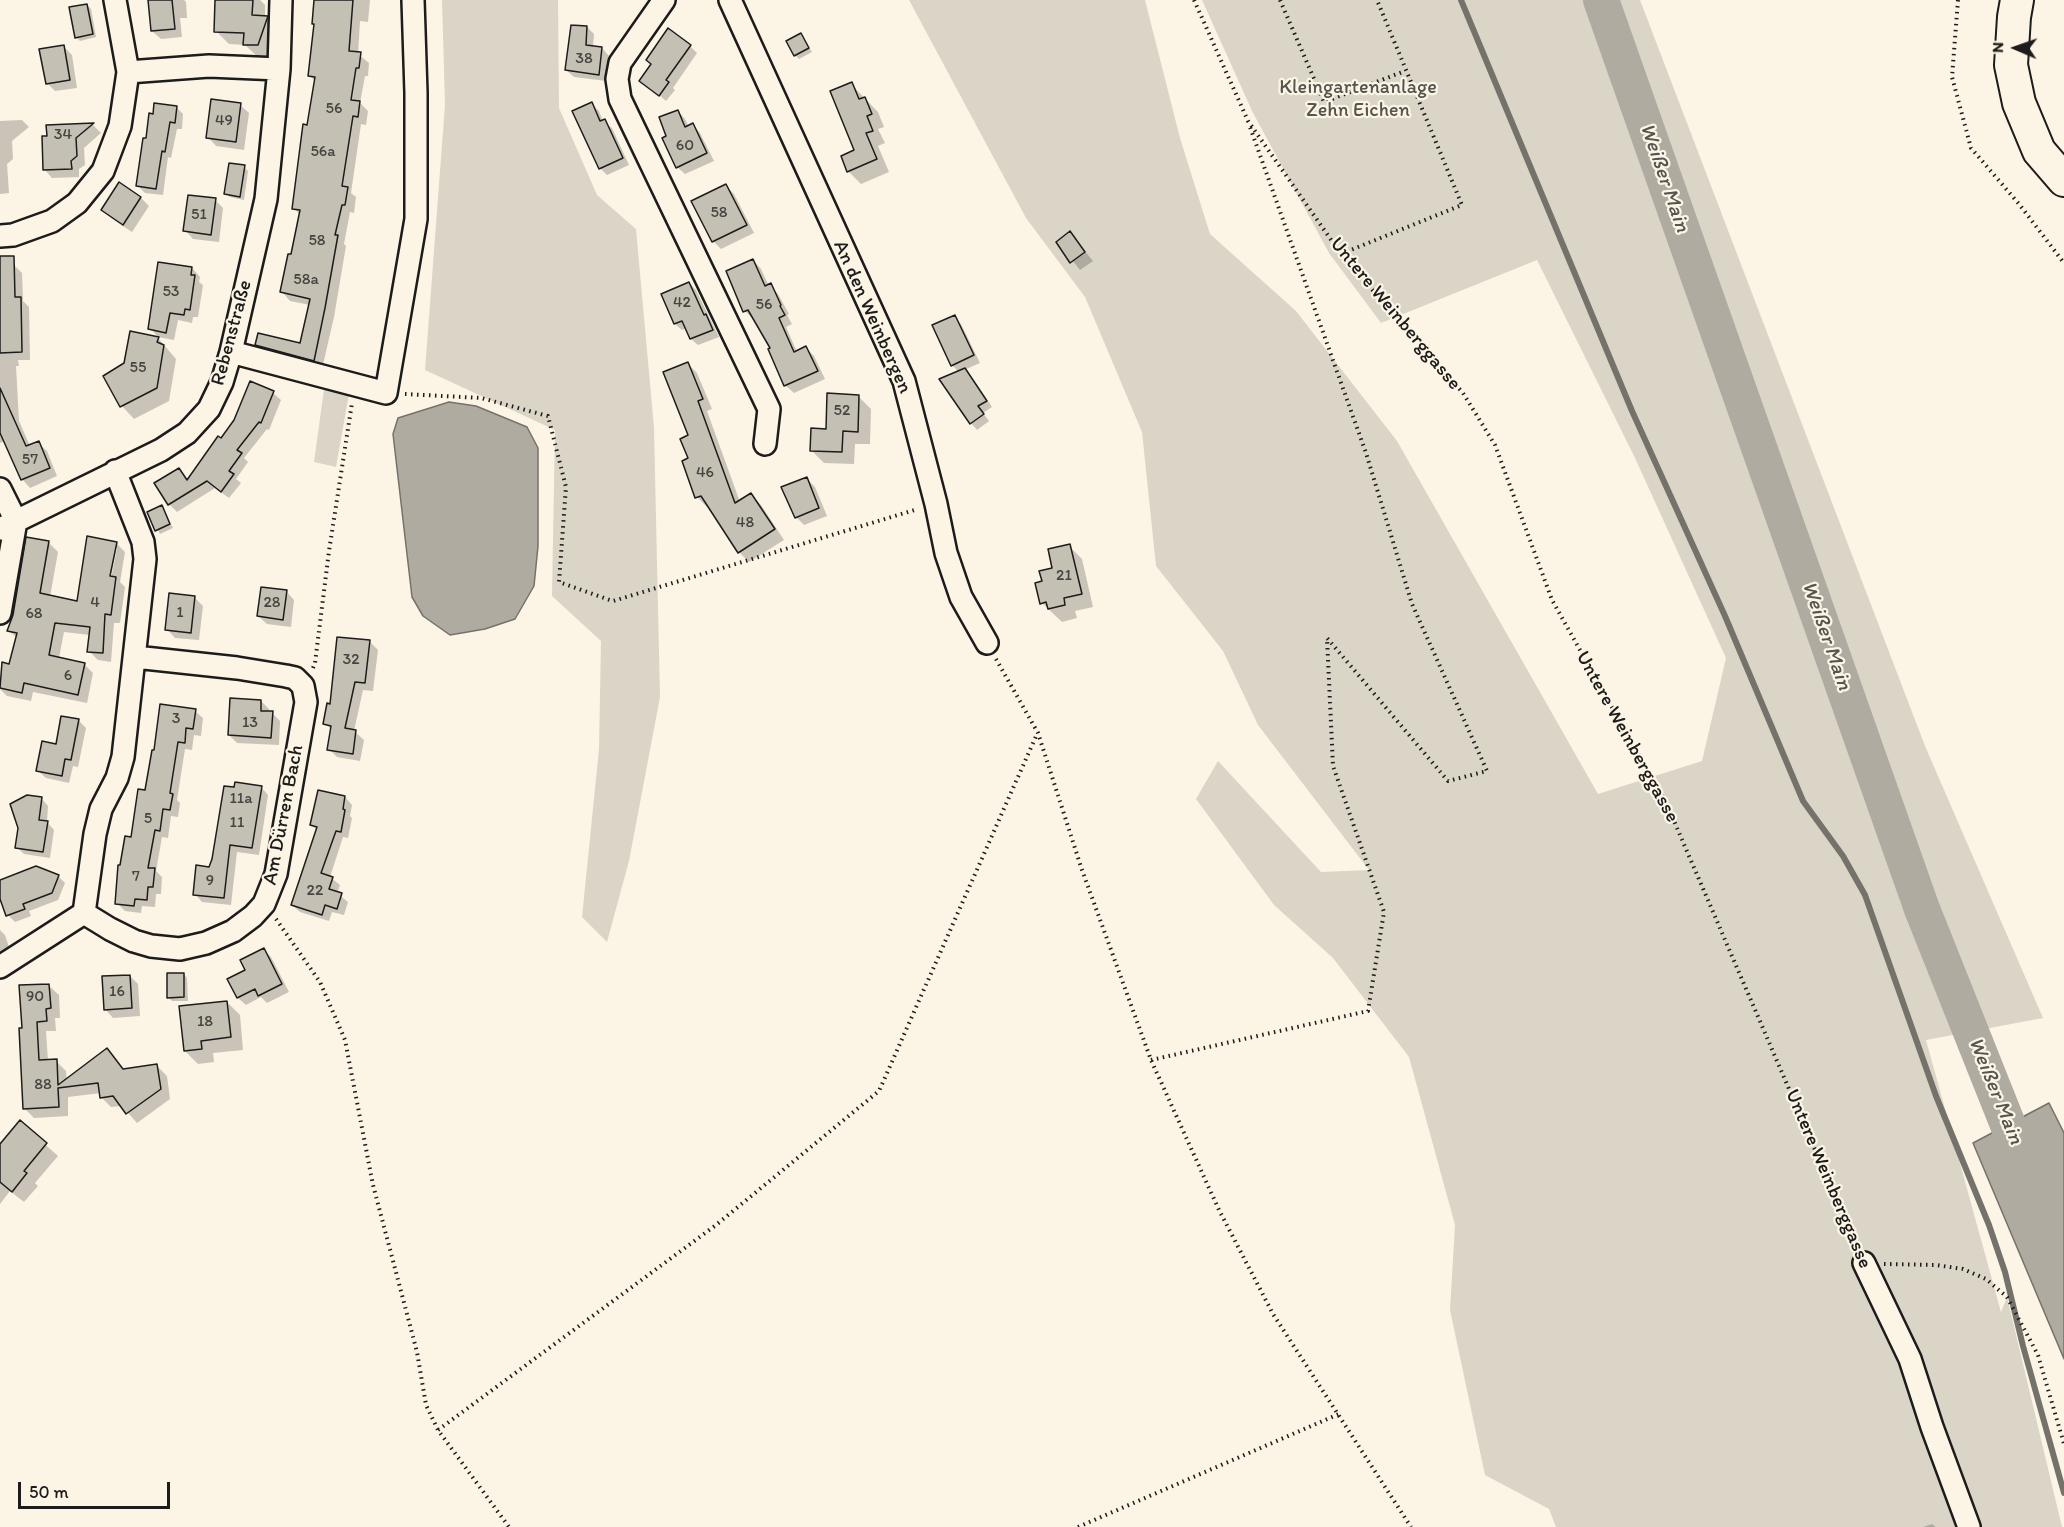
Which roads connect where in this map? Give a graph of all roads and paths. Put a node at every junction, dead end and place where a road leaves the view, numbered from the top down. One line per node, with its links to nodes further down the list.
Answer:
1 (115, 0): 13 (street)
2 (281, 0): 11 (street, Rebenstraße)
3 (413, 0): 21 (street)
4 (664, 0): 22 (street)
5 (730, 0): 25 (street, An den Weinbergen)
6 (1194, 0): 14 (path, Untere Weinberggasse)
7 (1280, 0): 12 (path)
8 (1377, 0): 12 (path)
9 (1958, 0): 18 (path)
10 (2017, 0): 15 (highway)
11 (279, 69): 13 (street); 19 (street, Rebenstraße)
12 (1405, 71): 17 (path)
13 (128, 72): 16 (street)
14 (1248, 122): 17 (path, Untere Weinberggasse); 35 (path)
15 (2064, 180)
16 (0, 236)
17 (1341, 254): 36 (path, Untere Weinberggasse)
18 (2064, 263)
19 (231, 352): 20 (street); 23 (street, Rebenstraße)
20 (354, 384): 21 (street); 30 (path)
21 (386, 393): 25 (path)
22 (765, 444)
23 (115, 471): 26 (street, Rebenstraße); 29 (street)
24 (0, 489): 26 (street)
25 (936, 504): 28 (street, An den Weinbergen)
26 (8, 525): 27 (street)
27 (0, 613)
28 (987, 643): 31 (path)
29 (135, 657): 30 (street); 33 (street)
30 (303, 686): 32 (street, Am Dürren Bach)
31 (1038, 732): 35 (path); 38 (path)
32 (264, 904): 33 (street, Am Dürren Bach); 38 (path)
33 (84, 913): 34 (street)
34 (0, 967)
35 (1151, 1060): 37 (path)
36 (1864, 1263): 39 (path); 43 (street, Untere Weinberggasse)
37 (1339, 1414): 41 (path); 42 (path)
38 (438, 1430): 40 (path)
39 (2064, 1444)
40 (509, 1527)
41 (1078, 1527)
42 (1411, 1527)
43 (1969, 1527)

